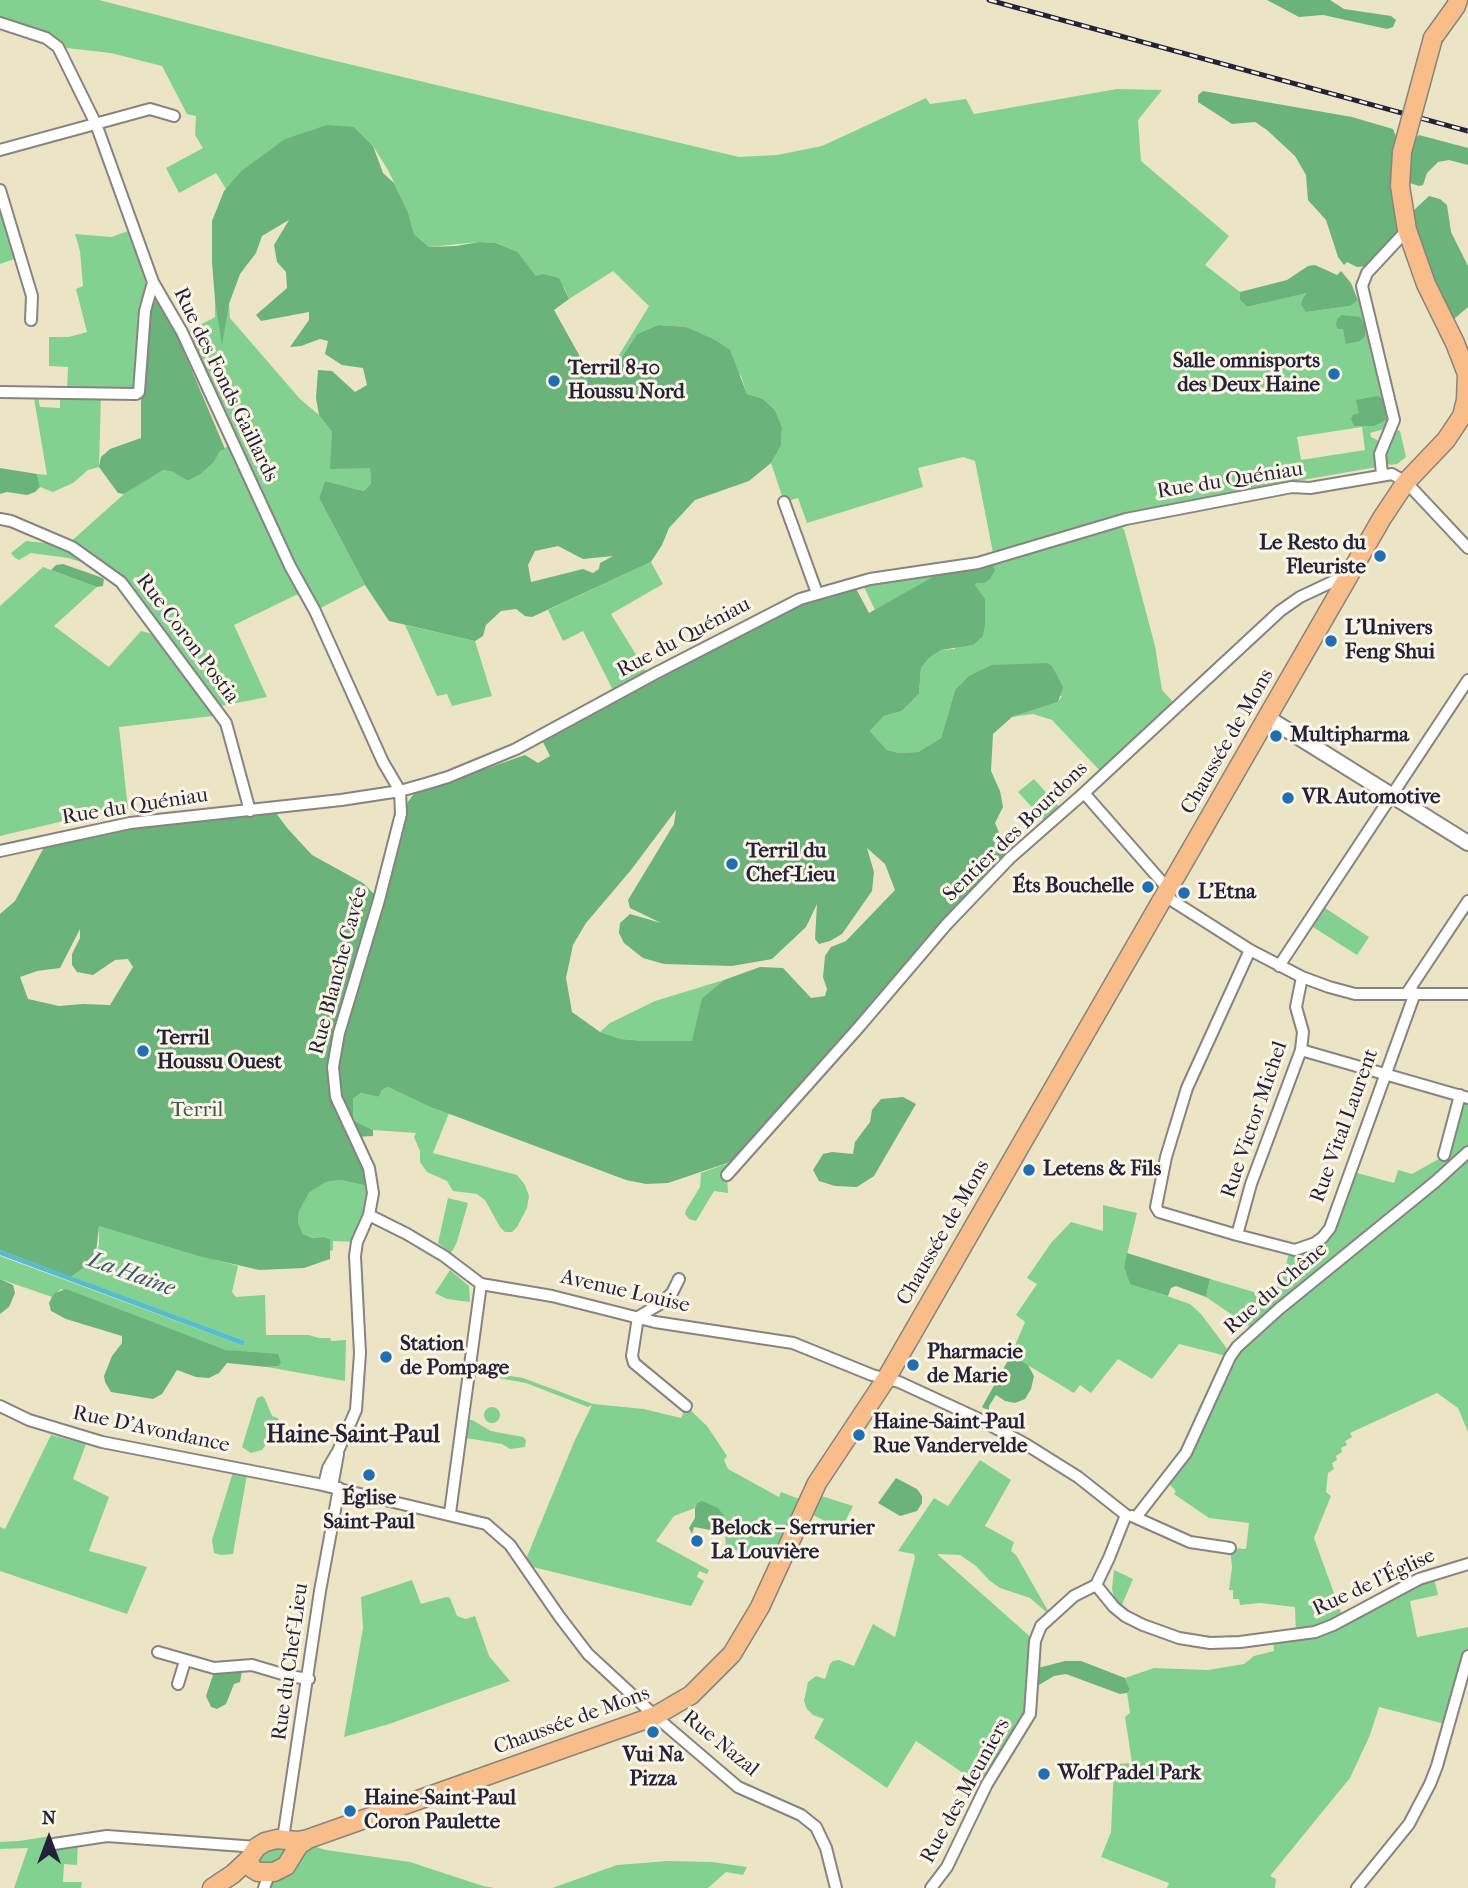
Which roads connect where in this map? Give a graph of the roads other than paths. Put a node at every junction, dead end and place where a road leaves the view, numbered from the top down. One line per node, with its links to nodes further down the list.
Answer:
1 (1460, 2): 7 (main road, Chaussée de Mons, bridge)
2 (0, 23): 4 (street, Rue des Fonds Gaillards)
3 (174, 116): 4 (street)
4 (96, 124): 5 (street); 8 (street, Rue des Fonds Gaillards)
5 (0, 149)
6 (0, 190): 9 (street)
7 (1407, 230): 10 (main road, Chaussée de Mons); 17 (street)
8 (153, 282): 14 (street); 25 (street, Rue des Fonds Gaillards)
9 (31, 320)
10 (1452, 336): 11 (street, Chaussée de Mons); 12 (main road, Chaussée de Mons)
11 (1468, 354)
12 (1468, 374): 13 (main road, Chaussée de Mons)
13 (1468, 384): 16 (main road, Chaussée de Mons)
14 (0, 392)
15 (1468, 418): 16 (street, Chaussée de Mons)
16 (1446, 440): 17 (main road, Chaussée de Mons)
17 (1393, 477): 20 (street); 21 (main road, Chaussée de Mons); 22 (street, Rue du Quéniau)
18 (785, 502): 22 (street)
19 (0, 519): 28 (street, Rue Coron Postia)
20 (1468, 548)
21 (1351, 573): 24 (main road, Chaussée de Mons); 26 (street, Sentier des Bourdons)
22 (817, 593): 25 (street, Rue du Quéniau)
23 (1468, 680): 27 (street)
24 (1268, 718): 27 (street); 31 (main road, Chaussée de Mons)
25 (400, 791): 28 (street, Rue du Quéniau); 44 (street, Rue Blanche Cavée)
26 (1084, 793): 31 (street); 43 (street, Sentier des Bourdons)
27 (1392, 794): 29 (street); 34 (street)
28 (250, 811): 30 (street, Rue du Quéniau)
29 (1468, 843)
30 (0, 851)
31 (1167, 893): 33 (street); 49 (main road, Chaussée de Mons)
32 (1468, 901): 36 (street, Rue Vital Laurent)
33 (1250, 950): 34 (street); 45 (street)
34 (1279, 966): 35 (street)
35 (1302, 977): 36 (street); 38 (street, Rue Victor Michel)
36 (1411, 993): 37 (street); 39 (street, Rue Vital Laurent)
37 (1468, 994)
38 (1301, 1050): 39 (street); 45 (street, Rue Victor Michel)
39 (1384, 1073): 40 (street); 45 (street, Rue Vital Laurent)
40 (1464, 1096): 42 (street)
41 (1468, 1152): 54 (street, Rue du Chêne)
42 (1444, 1156)
43 (727, 1175)
44 (369, 1215): 47 (street, Avenue Louise); 52 (street, Rue du Chef-Lieu)
45 (1237, 1235)
46 (679, 1279): 48 (street)
47 (481, 1283): 48 (street, Avenue Louise); 53 (street)
48 (638, 1317): 49 (street, Avenue Louise); 51 (street)
49 (886, 1379): 54 (street, Avenue Louise); 63 (main road, Chaussée de Mons)
50 (0, 1406): 52 (street, Rue D'Avondance)
51 (686, 1406)
52 (332, 1487): 53 (street, Rue D'Avondance); 61 (street, Rue du Chef-Lieu)
53 (450, 1513): 63 (street, Rue Nazal)
54 (1131, 1516): 55 (street, Avenue Louise); 57 (street)
55 (1230, 1548)
56 (1468, 1564): 57 (street, Rue de l'Église)
57 (1096, 1585): 69 (street, Rue des Meuniers)
58 (158, 1652): 60 (street)
59 (1468, 1656): 70 (street)
60 (185, 1661): 61 (street); 62 (street)
61 (309, 1679): 65 (street, Rue du Chef-Lieu)
62 (178, 1684)
63 (655, 1716): 65 (main road, Chaussée de Mons); 68 (street, Rue Nazal)
64 (54, 1844): 66 (street)
65 (286, 1844): 66 (main road, Chaussée de Mons); 66 (main road)
66 (258, 1867): 67 (main road)
67 (212, 1888)
68 (836, 1888)
69 (931, 1888)
70 (1357, 1888)

